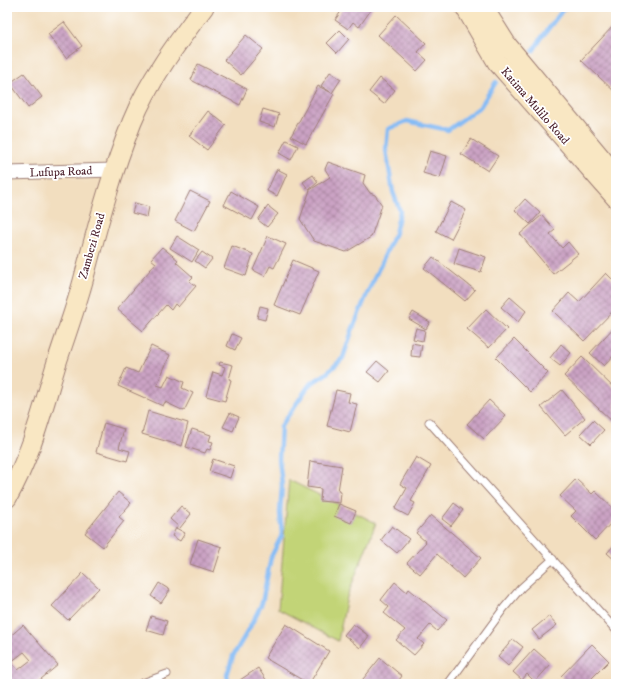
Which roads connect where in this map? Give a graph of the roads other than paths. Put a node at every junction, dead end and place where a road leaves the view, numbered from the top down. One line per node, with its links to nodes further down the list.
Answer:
1 (204, 7): 4 (main road, Zambezi Road)
2 (465, 7): 5 (main road, Katima Mulilo Road)
3 (483, 7): 5 (main road, Katima Mulilo Road)
4 (114, 170): 6 (street, Lufupa Road); 9 (main road, Zambezi Road)
5 (610, 171): 7 (main road, Katima Mulilo Road)
6 (7, 173)
7 (616, 198)
8 (429, 422): 10 (lane)
9 (7, 498)
10 (553, 559): 11 (lane); 14 (lane)
11 (616, 630)
12 (167, 674): 13 (lane)
13 (140, 684)
14 (448, 684)

